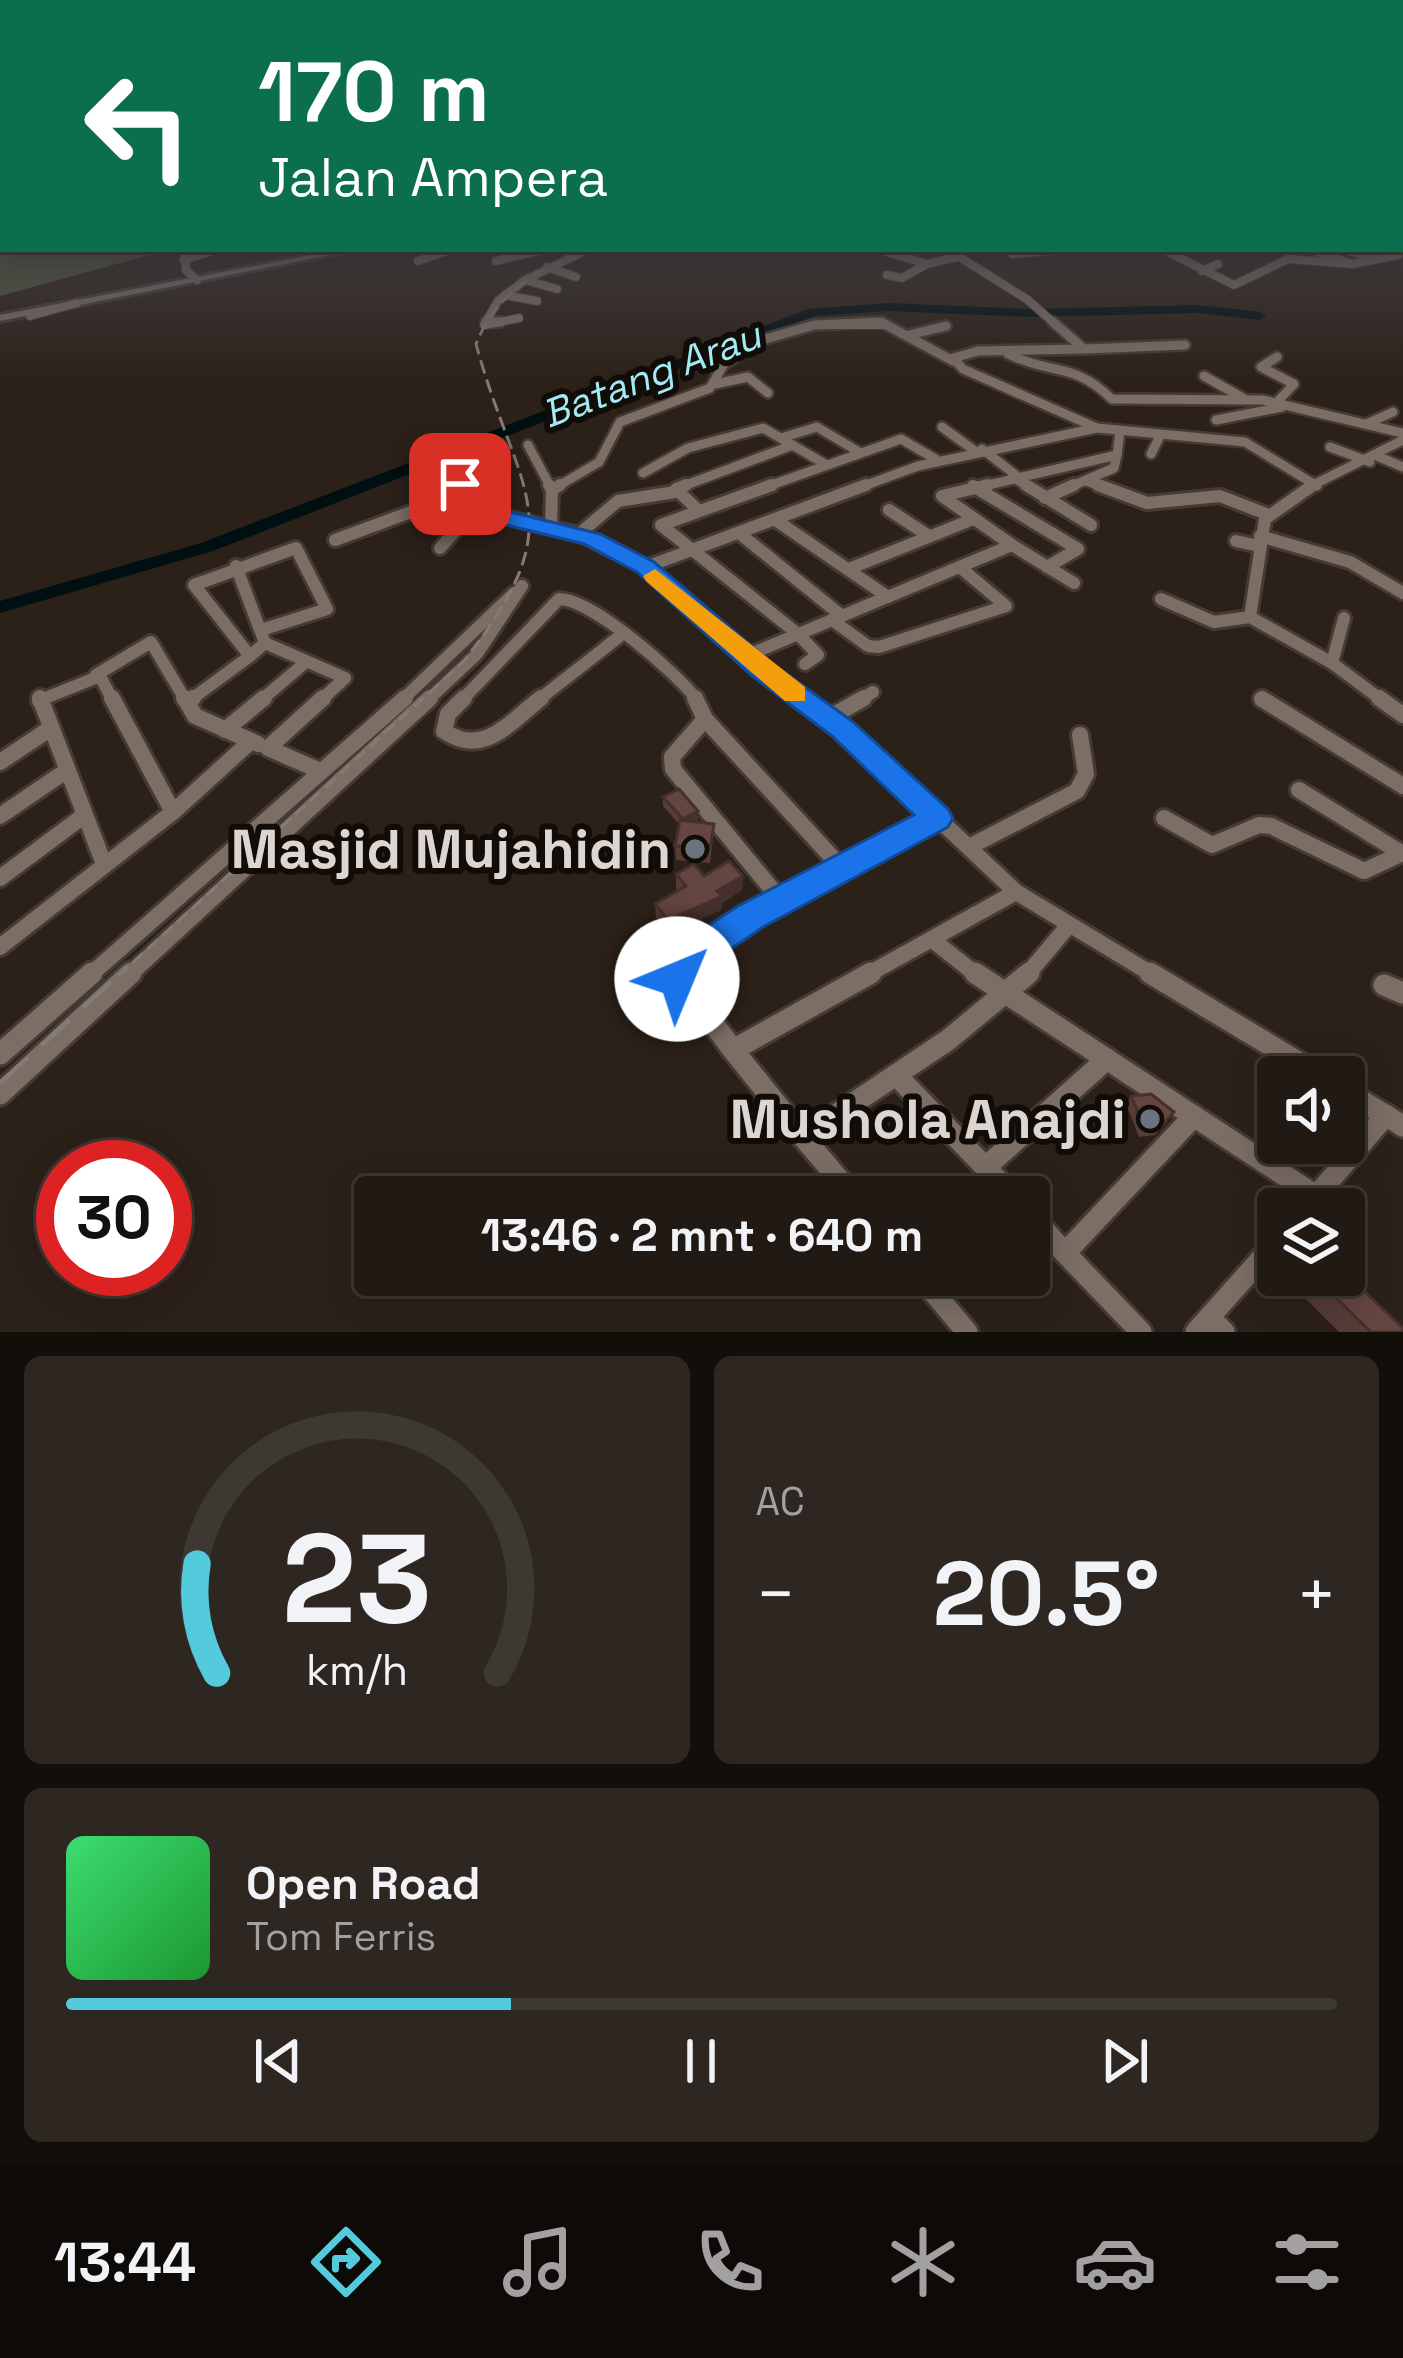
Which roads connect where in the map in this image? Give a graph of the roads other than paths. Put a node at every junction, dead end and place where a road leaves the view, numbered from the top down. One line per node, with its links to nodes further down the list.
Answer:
1 (304, 259): 23 (street)
2 (423, 259): 14 (street)
3 (504, 259): 15 (street)
4 (566, 259): 19 (street)
5 (911, 259): 16 (street)
6 (948, 259): 16 (street)
7 (961, 259): 35 (street)
8 (1181, 259): 20 (street)
9 (1298, 259): 20 (street)
10 (1301, 259): 18 (street)
11 (1338, 259): 18 (street)
12 (1364, 259): 18 (street)
13 (184, 260): 23 (street)
14 (418, 261)
15 (496, 261)
16 (927, 264): 21 (street)
17 (1218, 264): 20 (street)
18 (1352, 264)
19 (548, 267): 22 (street); 24 (street)
20 (1202, 271)
21 (886, 274)
22 (576, 277)
23 (197, 280): 28 (street)
24 (525, 280): 25 (street); 26 (street)
25 (556, 289)
26 (505, 295): 27 (street); 31 (street)
27 (537, 302)
28 (77, 303): 29 (street); 30 (street)
29 (30, 316)
30 (0, 318)
31 (520, 318)
32 (946, 326): 33 (street)
33 (909, 335): 38 (street); 40 (street)
34 (1186, 345): 35 (street)
35 (1084, 349): 36 (street)
36 (1008, 353): 38 (street); 43 (street)
37 (1277, 357): 44 (street)
38 (953, 361): 49 (street)
39 (1204, 376): 42 (street)
40 (715, 384): 41 (street); 73 (street)
41 (768, 393)
42 (1243, 398): 43 (street); 44 (street)
43 (1198, 401): 46 (street)
44 (1281, 404): 46 (street); 47 (street)
45 (1393, 412): 47 (street)
46 (1216, 420): 56 (street)
47 (1366, 424): 52 (street)
48 (942, 428): 59 (street)
49 (1096, 428): 50 (street); 59 (street)
50 (1120, 430): 51 (street); 62 (street)
51 (1160, 436): 56 (street); 61 (street)
52 (1403, 436): 63 (street)
53 (781, 438): 55 (street); 60 (street); 68 (street)
54 (528, 445): 73 (street)
55 (793, 445): 65 (street); 74 (street)
56 (1250, 446): 57 (street); 72 (street)
57 (1280, 447)
58 (1330, 447): 63 (street)
59 (978, 450): 64 (street); 69 (street)
60 (859, 452): 64 (street); 65 (street)
61 (1150, 454)
62 (1118, 455): 69 (street); 70 (street)
63 (1374, 459): 66 (street); 72 (street)
64 (938, 460): 81 (street)
65 (825, 464): 77 (street)
66 (1403, 467)
67 (473, 470): 75 (street)
68 (643, 473)
69 (1014, 477): 71 (street); 76 (street)
70 (1086, 481): 76 (street); 80 (street)
71 (974, 486): 82 (street); 96 (street)
72 (1317, 486): 80 (street)
73 (552, 490): 84 (street)
74 (675, 492): 77 (street); 86 (street)
75 (457, 495): 79 (street); 88 (street)
76 (1046, 498): 83 (street)
77 (698, 510): 93 (street)
78 (889, 510): 87 (street)
79 (485, 514): 84 (street); 92 (street)
80 (1268, 515): 89 (street)
81 (777, 520): 85 (street); 97 (street)
82 (971, 520): 87 (street); 91 (street)
83 (1090, 525)
84 (551, 527): 86 (street)
85 (740, 533): 93 (street); 105 (street)
86 (579, 534): 95 (street)
87 (929, 536): 97 (street)
88 (334, 540)
89 (1260, 541): 90 (street); 100 (street); 104 (street)
90 (1236, 542)
91 (1012, 545): 96 (street); 98 (street)
92 (440, 548)
93 (693, 550): 95 (street); 108 (street)
94 (236, 566): 103 (street); 107 (street); 110 (street)
95 (646, 567): 112 (street)
96 (1047, 567): 99 (street)
97 (850, 568): 101 (street)
98 (961, 568): 101 (street); 105 (street)
99 (1074, 584)
100 (1403, 593)
101 (888, 597): 105 (street)
102 (1161, 599): 104 (street)
103 (254, 611): 107 (street); 110 (street)
104 (1250, 617): 114 (street)
105 (837, 618): 108 (street)
106 (1344, 618): 114 (street)
107 (224, 621): 111 (street)
108 (798, 634): 112 (street); 115 (street)
109 (620, 636): 109 (street); 121 (street)
110 (263, 637): 111 (street); 113 (street)
111 (250, 656): 119 (street)
112 (746, 656): 122 (street)
113 (305, 662): 124 (street); 126 (street)
114 (1332, 662): 120 (street)
115 (806, 664)
116 (96, 675): 119 (street); 123 (street); 132 (street)
117 (873, 692): 122 (street)
118 (1262, 699): 130 (street)
119 (188, 702): 124 (street)
120 (1403, 715)
121 (705, 719): 140 (street); 143 (street)
122 (835, 723): 135 (street)
123 (48, 730): 127 (street); 129 (street)
124 (224, 730): 126 (street)
125 (1080, 735): 137 (street)
126 (260, 745): 128 (street); 132 (street)
127 (0, 762)
128 (318, 770): 148 (street); 154 (street)
129 (66, 771): 133 (street); 134 (street)
130 (1403, 786)
131 (1299, 790): 138 (street)
132 (173, 812): 139 (street)
133 (0, 816)
134 (82, 818): 139 (street); 141 (street)
135 (937, 818): 137 (street); 140 (street)
136 (1164, 818): 138 (street)
137 (969, 848): 142 (street)
138 (1400, 852)
139 (104, 864): 146 (street)
140 (841, 867): 143 (street)
141 (0, 878)
142 (1016, 892): 144 (street); 145 (street)
143 (780, 899): 149 (street)
144 (1069, 925): 147 (street); 151 (street)
145 (934, 941): 147 (street); 149 (street)
146 (0, 947)
147 (1001, 994): 152 (street); 153 (street)
148 (9, 1032): 150 (street)
149 (733, 1050): 158 (street)
150 (0, 1054)
151 (1288, 1056)
152 (1107, 1059): 156 (street); 159 (street)
153 (897, 1076): 158 (street); 159 (street)
154 (0, 1094)
155 (1365, 1103): 157 (street)
156 (1194, 1116): 162 (street); 165 (street)
157 (1394, 1120): 163 (street)
158 (802, 1137): 160 (street)
159 (986, 1167): 161 (street)
160 (836, 1176)
161 (994, 1176)
162 (1292, 1188)
163 (1325, 1188)
164 (1050, 1237): 165 (street)
165 (1065, 1253): 170 (street)
166 (1257, 1267): 168 (street)
167 (937, 1296): 169 (street)
168 (1210, 1327)
169 (967, 1332)
170 (1141, 1332)

